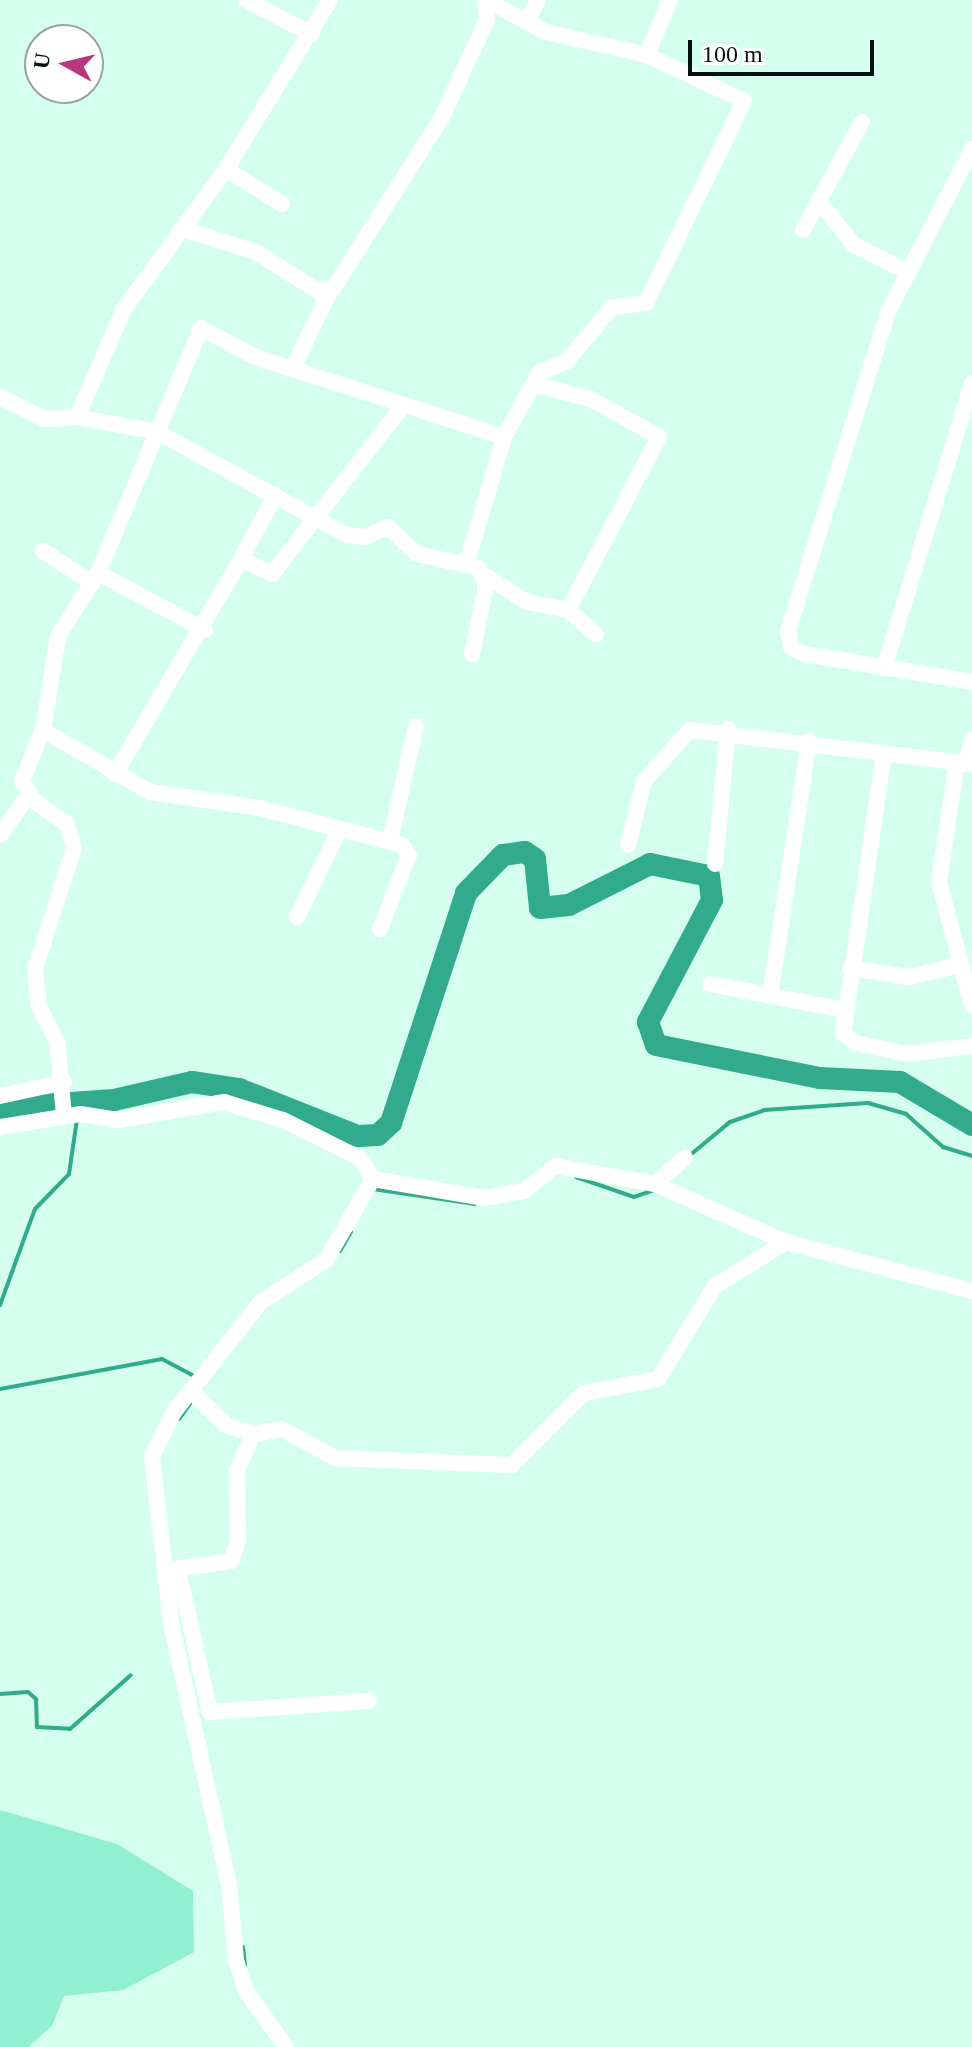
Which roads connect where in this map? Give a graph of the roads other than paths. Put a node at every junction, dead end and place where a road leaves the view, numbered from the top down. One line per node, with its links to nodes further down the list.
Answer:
1 (246, 0): 7 (street)
2 (330, 0): 7 (street)
3 (538, 0): 6 (street)
4 (670, 0): 8 (street)
5 (489, 2): 6 (street); 17 (street)
6 (526, 22): 8 (street)
7 (312, 34): 11 (street)
8 (647, 55): 20 (street)
9 (862, 122): 12 (street)
10 (972, 149): 16 (street)
11 (226, 169): 13 (street); 14 (street)
12 (818, 200): 15 (street); 16 (street)
13 (282, 204)
14 (183, 229): 17 (street); 23 (street)
15 (803, 230)
16 (906, 271): 37 (street)
17 (329, 293): 18 (street)
18 (294, 366): 22 (street); 24 (street)
19 (972, 383): 37 (street)
20 (533, 384): 25 (street); 33 (street)
21 (1, 399): 23 (street)
22 (401, 408): 25 (street); 27 (street)
23 (77, 417): 24 (street)
24 (157, 432): 26 (street); 32 (street)
25 (504, 437): 30 (street)
26 (275, 496): 27 (street); 29 (street)
27 (321, 520): 29 (street); 30 (street)
28 (43, 551): 32 (street)
29 (241, 559): 34 (street)
30 (467, 563): 31 (street)
31 (486, 576): 33 (street); 36 (street)
32 (94, 578): 34 (street); 41 (street)
33 (568, 610): 35 (street)
34 (205, 630): 46 (street)
35 (596, 634)
36 (472, 655)
37 (884, 668): 38 (street)
38 (972, 682)
39 (416, 726): 50 (street)
40 (728, 729): 43 (street); 51 (street); 52 (street)
41 (43, 730): 46 (street); 47 (street)
42 (972, 740): 45 (street)
43 (809, 741): 44 (street); 58 (street)
44 (884, 753): 45 (street); 56 (street)
45 (965, 763): 55 (street)
46 (115, 774): 48 (street)
47 (29, 795): 49 (street); 62 (street)
48 (338, 832): 50 (street); 53 (street)
49 (0, 835)
50 (390, 841): 54 (street)
51 (628, 845)
52 (715, 864)
53 (297, 917)
54 (380, 929)
55 (960, 965): 56 (street); 59 (street)
56 (850, 968): 60 (street)
57 (710, 984): 58 (street)
58 (770, 996): 60 (street)
59 (972, 1006)
60 (844, 1010): 61 (street)
61 (972, 1046)
62 (65, 1082): 63 (street); 64 (street)
63 (0, 1096)
64 (64, 1115): 65 (street); 67 (street)
65 (0, 1127)
66 (685, 1158): 68 (street)
67 (373, 1179): 68 (street); 71 (street)
68 (659, 1186): 69 (street)
69 (786, 1242): 70 (street); 72 (street)
70 (972, 1291)
71 (196, 1394): 72 (street); 73 (street)
72 (253, 1434): 73 (street)
73 (171, 1569): 74 (street); 75 (street)
74 (369, 1701)
75 (286, 2047)

